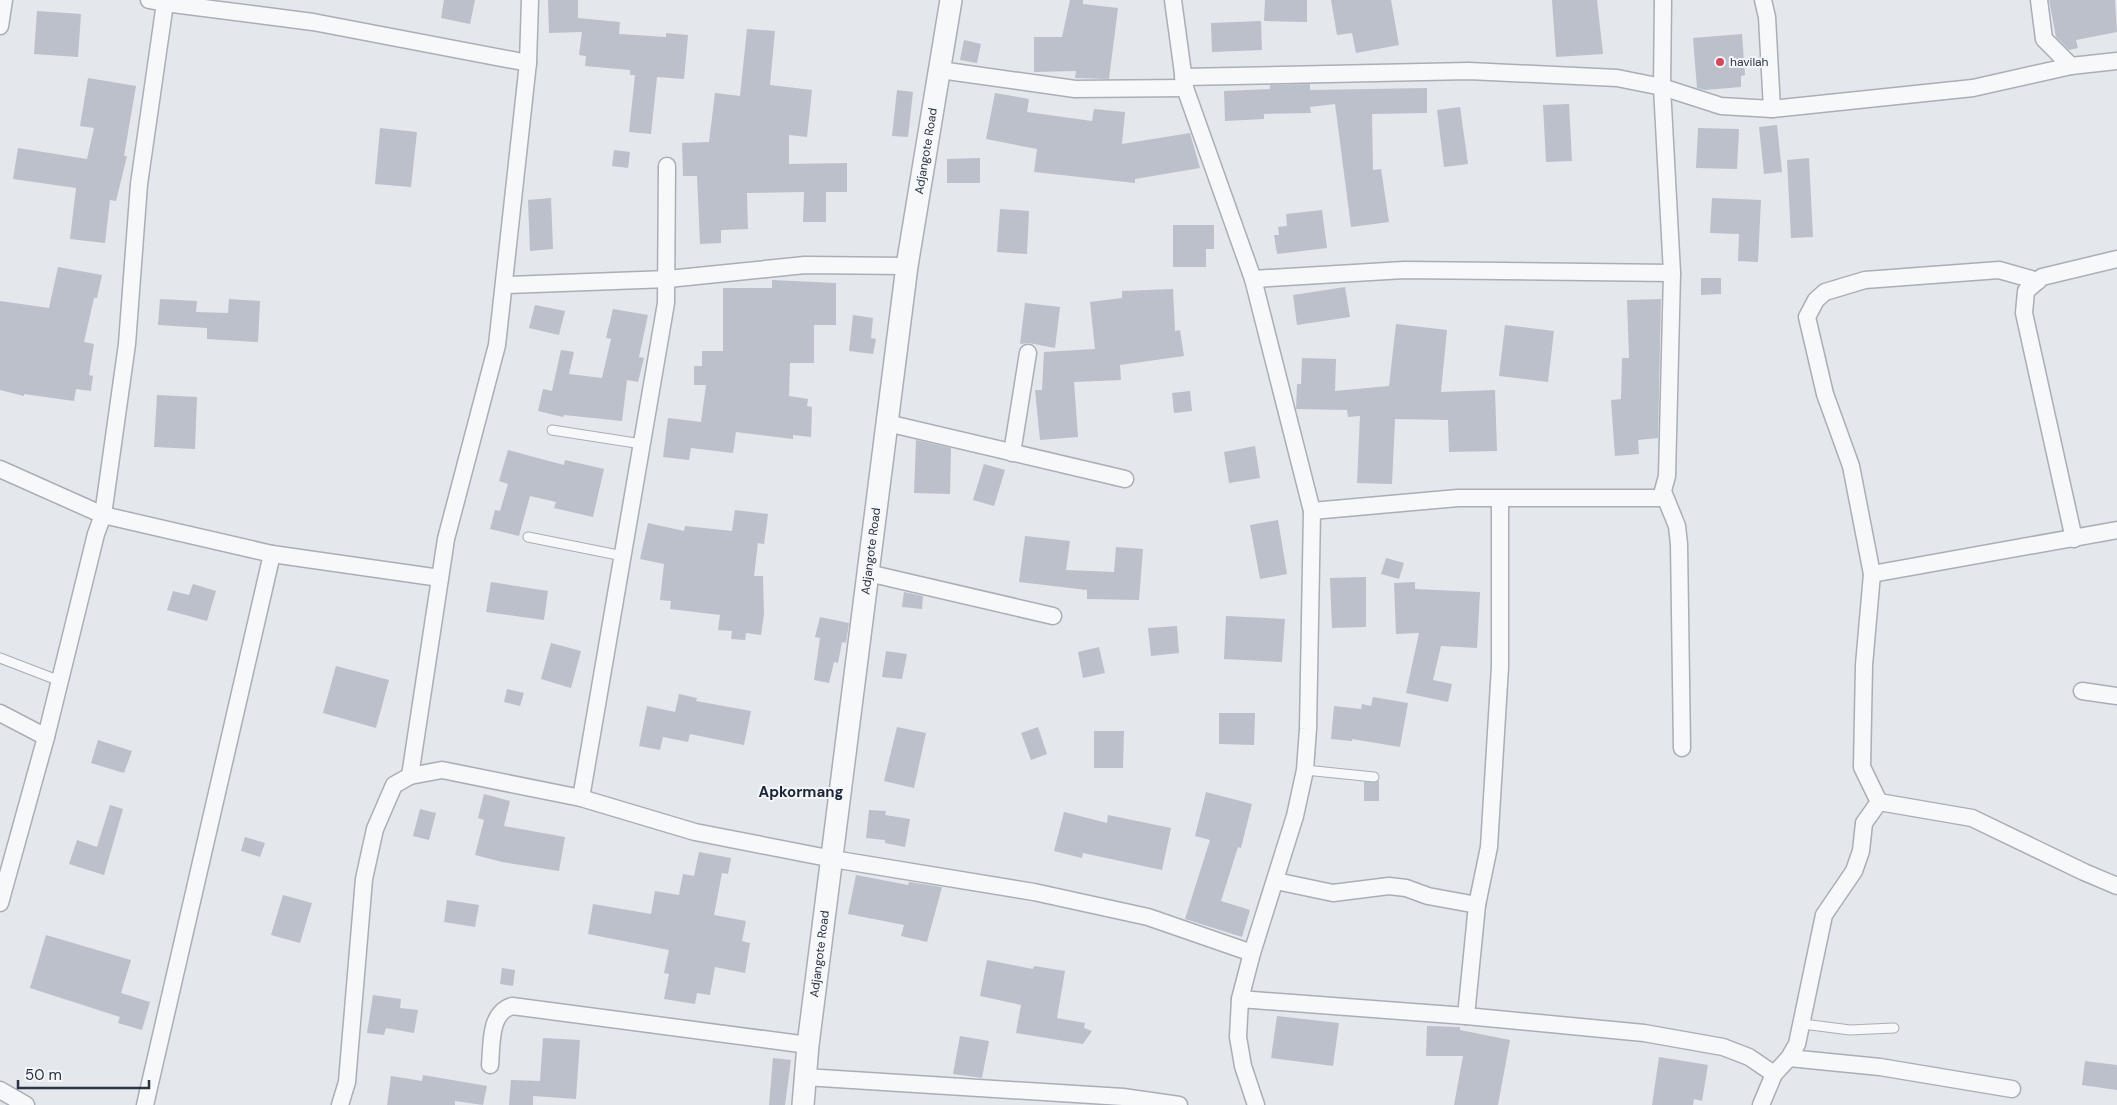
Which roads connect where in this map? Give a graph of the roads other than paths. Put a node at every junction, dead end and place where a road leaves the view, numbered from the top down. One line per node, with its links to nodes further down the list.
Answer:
1 (4, 0): 10 (street)
2 (148, 0): 9 (street)
3 (530, 0): 12 (street)
4 (951, 0): 14 (street, Adjangote Road)
5 (1173, 0): 15 (street)
6 (1663, 0): 16 (street)
7 (1763, 0): 17 (street)
8 (2039, 0): 13 (street)
9 (165, 2): 12 (street); 36 (street)
10 (0, 26)
11 (2117, 61): 13 (street)
12 (528, 63): 25 (street)
13 (2070, 66): 17 (street)
14 (940, 70): 15 (street); 20 (street, Adjangote Road)
15 (1184, 82): 16 (street); 23 (street)
16 (1662, 87): 17 (street); 21 (street)
17 (1772, 109)
18 (667, 166): 22 (street)
19 (2117, 259): 24 (street)
20 (906, 266): 22 (street); 27 (street, Adjangote Road)
21 (1672, 273): 23 (street); 33 (street)
22 (668, 279): 25 (street); 29 (street)
23 (1253, 279): 35 (street)
24 (2038, 281): 39 (street); 43 (street)
25 (505, 285): 44 (street)
26 (1028, 353): 30 (street)
27 (887, 423): 30 (street); 42 (street, Adjangote Road)
28 (552, 430): 29 (lane)
29 (642, 444): 41 (street)
30 (1012, 452): 32 (street)
31 (0, 469): 36 (street)
32 (1126, 479)
33 (1664, 494): 34 (street); 52 (street)
34 (1500, 499): 35 (street); 62 (street)
35 (1312, 511): 53 (street)
36 (103, 515): 40 (street); 47 (street)
37 (2117, 530): 39 (street)
38 (528, 537): 41 (lane)
39 (2074, 538): 43 (street)
40 (272, 554): 44 (street); 76 (street)
41 (623, 556): 56 (street)
42 (868, 573): 45 (street); 58 (street, Adjangote Road)
43 (1872, 574): 57 (street)
44 (440, 578): 54 (street)
45 (1053, 616)
46 (0, 658): 47 (lane)
47 (60, 681): 51 (street)
48 (2082, 691): 49 (street)
49 (2117, 696)
50 (0, 714): 51 (street)
51 (46, 736): 61 (street)
52 (1682, 748)
53 (1305, 770): 55 (lane); 59 (street)
54 (410, 776): 56 (street); 77 (street)
55 (1374, 777)
56 (581, 798): 58 (street)
57 (1879, 802): 60 (street); 66 (street)
58 (833, 860): 63 (street); 68 (street, Adjangote Road)
59 (1276, 881): 62 (street); 63 (street)
60 (2117, 886)
61 (0, 903)
62 (1477, 905): 65 (street)
63 (1252, 953): 64 (street)
64 (1240, 999): 65 (street); 80 (street)
65 (1466, 1016): 71 (street)
66 (1803, 1024): 67 (lane); 69 (street)
67 (1894, 1028)
68 (808, 1045): 70 (street); 72 (street, Adjangote Road)
69 (1789, 1058): 71 (street); 73 (street)
70 (490, 1065)
71 (1774, 1074): 81 (street)
72 (805, 1077): 78 (street, Adjangote Road); 79 (street)
73 (2012, 1089)
74 (0, 1090): 75 (street)
75 (26, 1105)
76 (145, 1105)
77 (340, 1105)
78 (803, 1105)
79 (1179, 1105)
80 (1256, 1105)
81 (1761, 1105)

